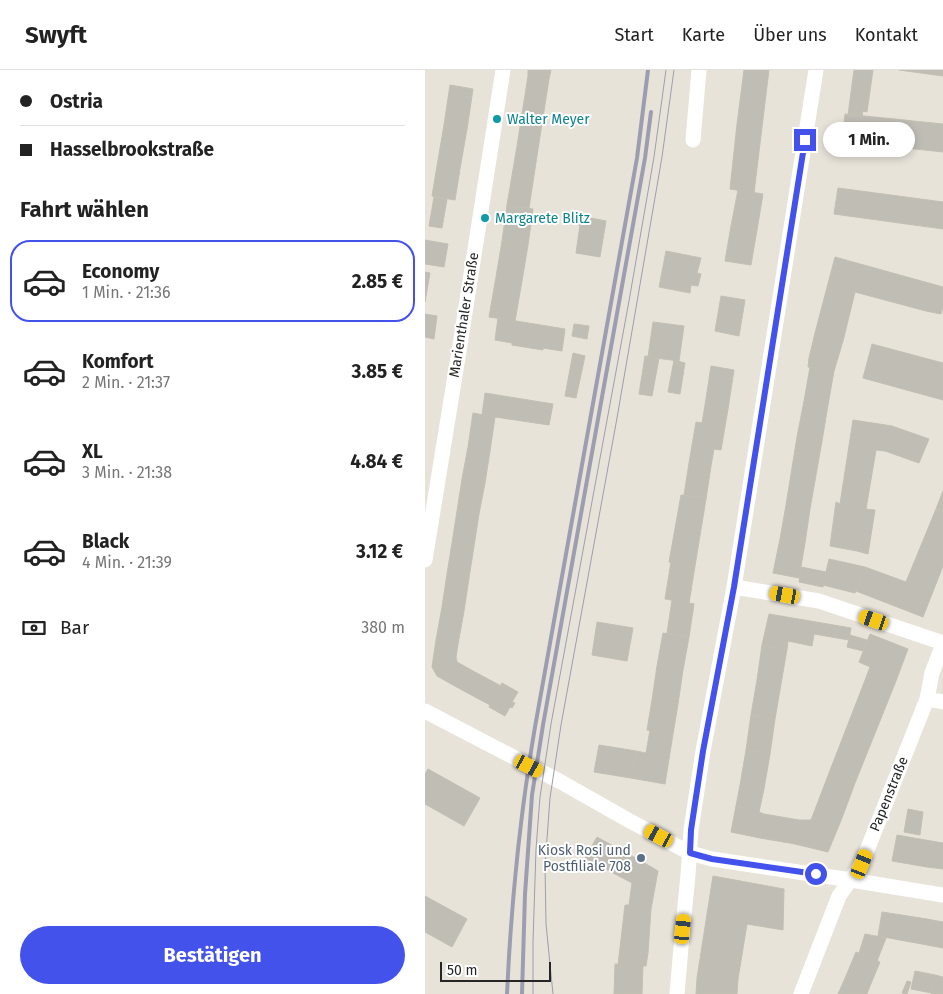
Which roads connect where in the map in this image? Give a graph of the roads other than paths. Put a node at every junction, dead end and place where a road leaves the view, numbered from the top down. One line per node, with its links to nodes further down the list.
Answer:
1 (503, 70): 5 (street, Marienthaler Straße)
2 (699, 70): 4 (street)
3 (816, 70): 6 (street)
4 (693, 140)
5 (425, 560)
6 (734, 587): 7 (street); 11 (street)
7 (943, 644): 8 (street, Papenstraße)
8 (927, 699): 9 (street); 12 (street, Papenstraße)
9 (943, 702)
10 (425, 711): 11 (street)
11 (690, 853): 12 (street); 14 (street)
12 (851, 880): 13 (street); 15 (street, Papenstraße)
13 (943, 895)
14 (677, 994)
15 (801, 994)

